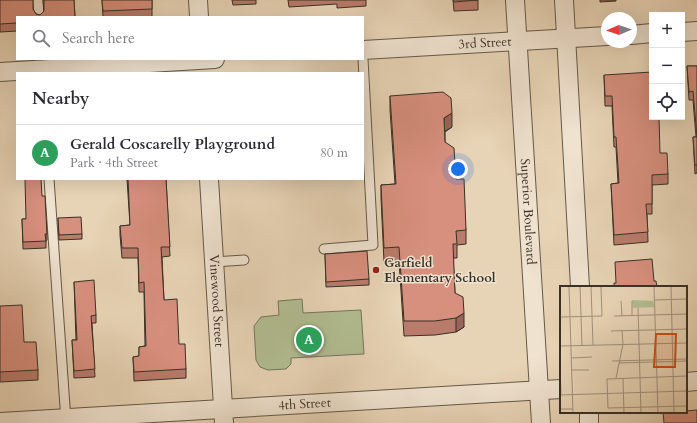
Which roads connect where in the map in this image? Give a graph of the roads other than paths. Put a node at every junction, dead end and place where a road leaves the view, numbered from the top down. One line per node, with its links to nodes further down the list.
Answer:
1 (38, 0): 5 (lane)
2 (198, 0): 6 (street)
3 (515, 0): 13 (street, Superior Boulevard)
4 (564, 0): 12 (street)
5 (39, 16)
6 (199, 16)
7 (697, 31): 8 (street)
8 (685, 32)
9 (649, 33): 10 (street)
10 (637, 34)
11 (601, 36): 12 (street, 3rd Street)
12 (565, 38): 13 (street, 3rd Street); 26 (street)
13 (518, 41): 14 (street, 3rd Street); 30 (street, Superior Boulevard)
14 (364, 50)
15 (362, 60): 19 (lane)
16 (205, 63): 17 (street)
17 (42, 67): 18 (street)
18 (0, 72)
19 (363, 72)
20 (364, 93): 23 (lane)
21 (50, 180): 32 (lane)
22 (209, 180): 25 (street, Vinewood Street)
23 (324, 249)
24 (244, 260): 25 (lane)
25 (214, 262): 31 (street, Vinewood Street)
26 (580, 286)
27 (697, 381): 28 (street)
28 (687, 382)
29 (560, 389): 30 (street, 4th Street)
30 (539, 390): 31 (street, 4th Street); 34 (street, Superior Boulevard)
31 (223, 416): 32 (street, 4th Street)
32 (66, 421): 33 (street, 4th Street)
33 (0, 422)
34 (542, 423)

